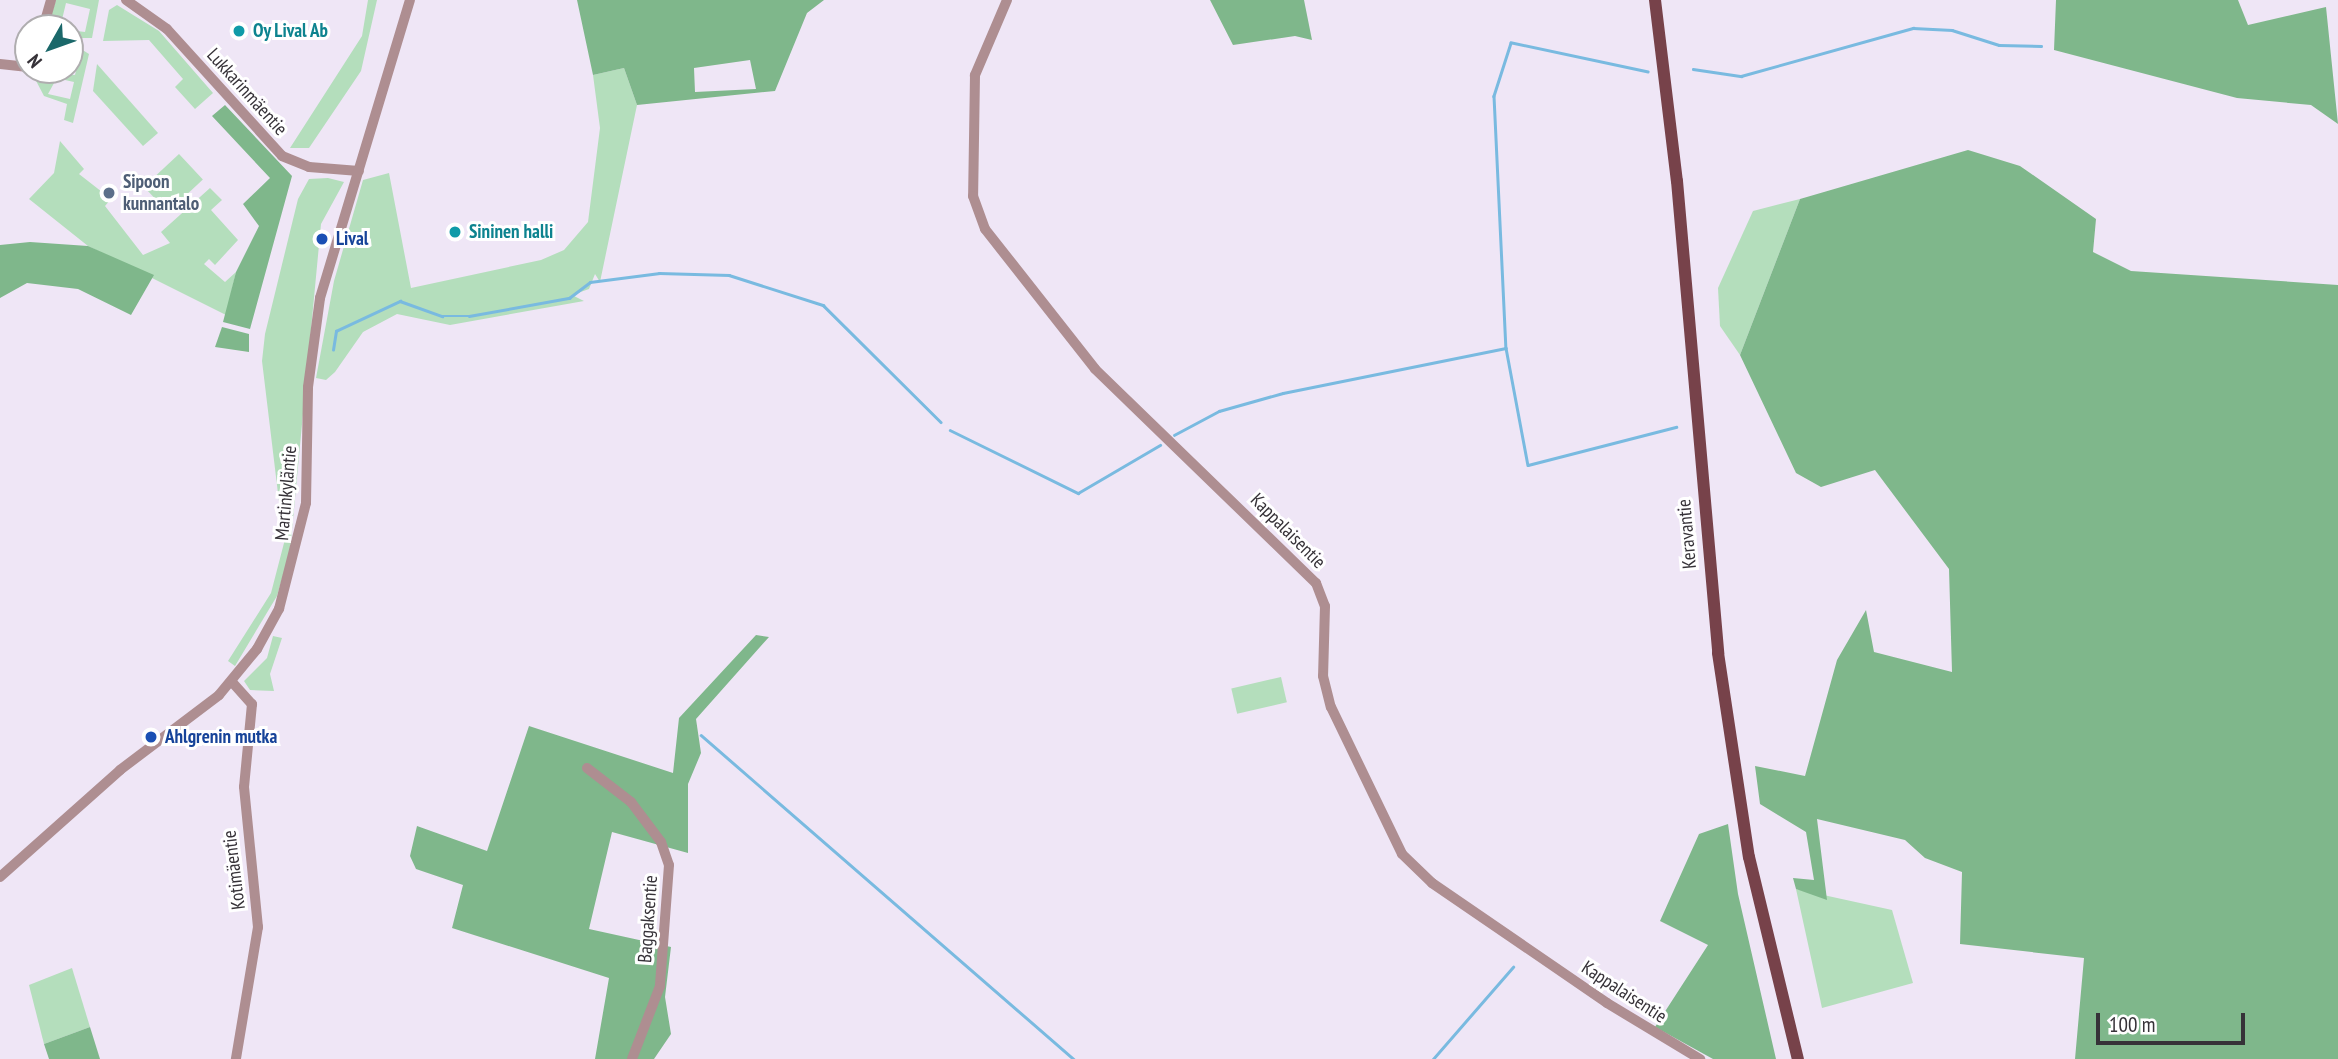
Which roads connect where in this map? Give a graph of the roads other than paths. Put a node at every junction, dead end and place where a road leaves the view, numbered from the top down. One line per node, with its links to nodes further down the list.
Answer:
1 (126, 0): 5 (street, Lukkarinmäentie)
2 (410, 0): 5 (street, Martinkyläntie)
3 (1007, 0): 11 (street, Kappalaisentie)
4 (1655, 0): 12 (main road, Keravantie)
5 (359, 171): 6 (street, Martinkyläntie)
6 (232, 682): 8 (street, Martinkyläntie); 9 (street, Kotimäentie)
7 (587, 768): 10 (street, Baggaksentie)
8 (0, 877)
9 (236, 1059)
10 (632, 1059)
11 (1700, 1059)
12 (1798, 1059)

